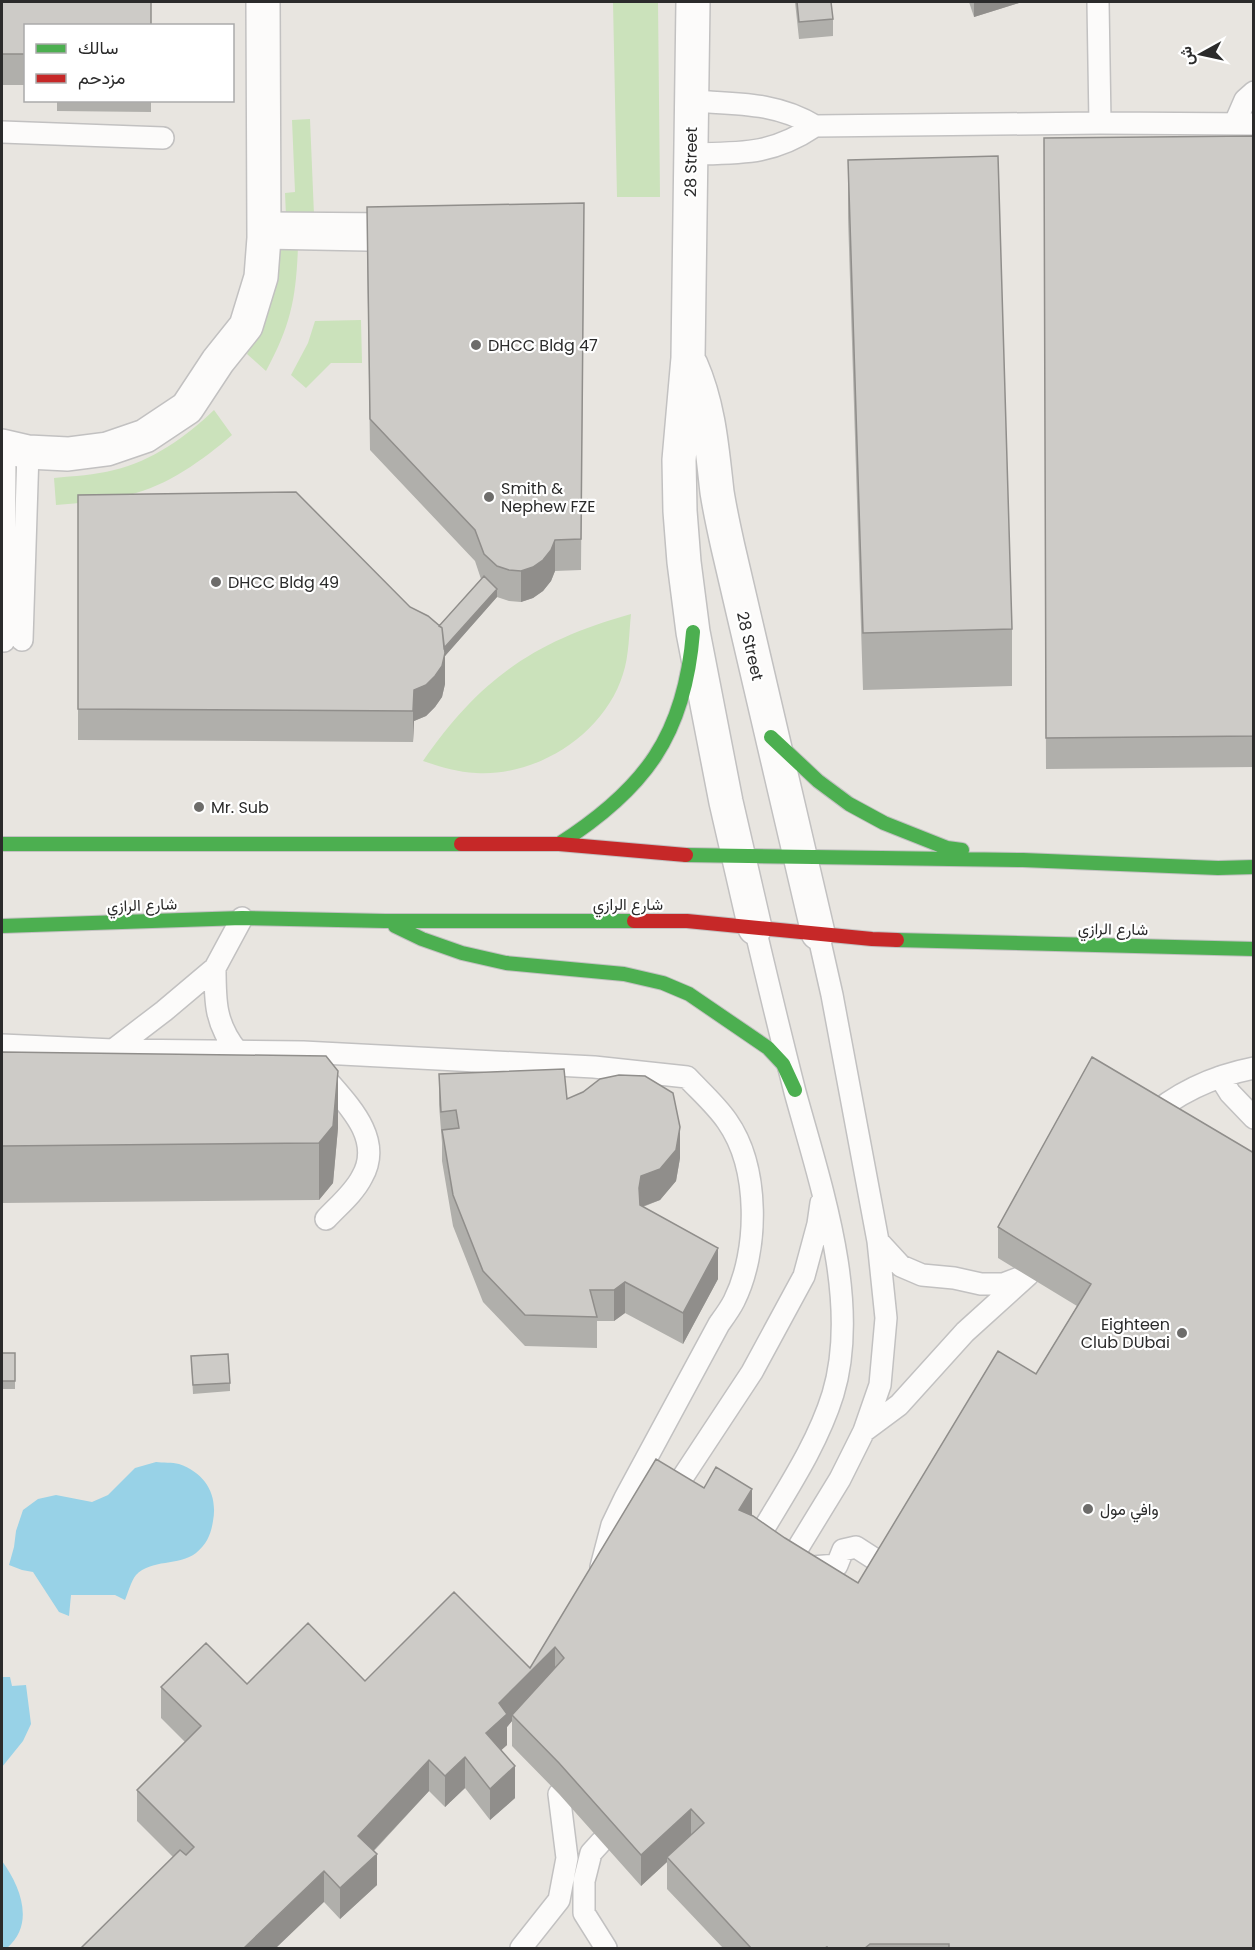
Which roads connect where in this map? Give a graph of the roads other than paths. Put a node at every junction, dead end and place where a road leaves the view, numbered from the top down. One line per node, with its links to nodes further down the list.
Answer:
1 (263, 2): 13 (street)
2 (693, 2): 5 (street, 28 Street)
3 (1098, 2): 6 (lane)
4 (1254, 92): 7 (lane)
5 (692, 101): 8 (lane); 11 (street, 28 Street)
6 (1100, 123): 7 (lane); 8 (lane)
7 (1244, 123)
8 (815, 126): 11 (lane)
9 (2, 132): 10 (lane)
10 (163, 138)
11 (691, 154): 15 (street, 28 Street)
12 (416, 224): 13 (lane)
13 (264, 230): 14 (lane); 16 (street)
14 (367, 240)
15 (688, 358): 17 (street, 28 Street); 19 (street, 28 Street)
16 (11, 449): 18 (lane)
17 (693, 632): 21 (street); 23 (street, 28 Street)
18 (13, 640)
19 (771, 737): 24 (street, 28 Street); 25 (street)
20 (2, 844): 21 (street)
21 (559, 844): 23 (street)
22 (1254, 849): 27 (lane)
23 (738, 856): 24 (street); 31 (street, 28 Street)
24 (800, 858): 25 (street); 32 (street, 28 Street)
25 (1023, 860): 27 (street)
26 (1254, 867): 27 (street)
27 (1218, 868)
28 (242, 918): 29 (street, شارع الرازي); 30 (street, شارع الرازي); 34 (lane)
29 (385, 921): 31 (street, شارع الرازي); 41 (street)
30 (2, 926)
31 (755, 928): 32 (street, شارع الرازي); 41 (lane)
32 (818, 933): 33 (street, شارع الرازي); 47 (lane)
33 (1254, 949)
34 (215, 968): 36 (lane); 37 (lane)
35 (2, 1045): 36 (lane)
36 (113, 1050): 37 (lane)
37 (237, 1051): 38 (lane)
38 (303, 1052): 45 (lane); 53 (lane)
39 (1254, 1068): 40 (lane)
40 (1220, 1077): 42 (lane); 43 (lane)
41 (795, 1090): 44 (lane)
42 (1254, 1118)
43 (1130, 1141)
44 (823, 1191): 50 (lane); 51 (lane)
45 (326, 1220)
46 (1057, 1237): 48 (lane)
47 (878, 1241): 48 (lane); 49 (lane)
48 (1028, 1275): 49 (lane)
49 (864, 1431): 52 (lane)
50 (668, 1500)
51 (753, 1547)
52 (887, 1567)
53 (599, 1589)
54 (559, 1794): 56 (lane)
55 (601, 1842): 57 (lane)
56 (521, 1948)
57 (606, 1948)

